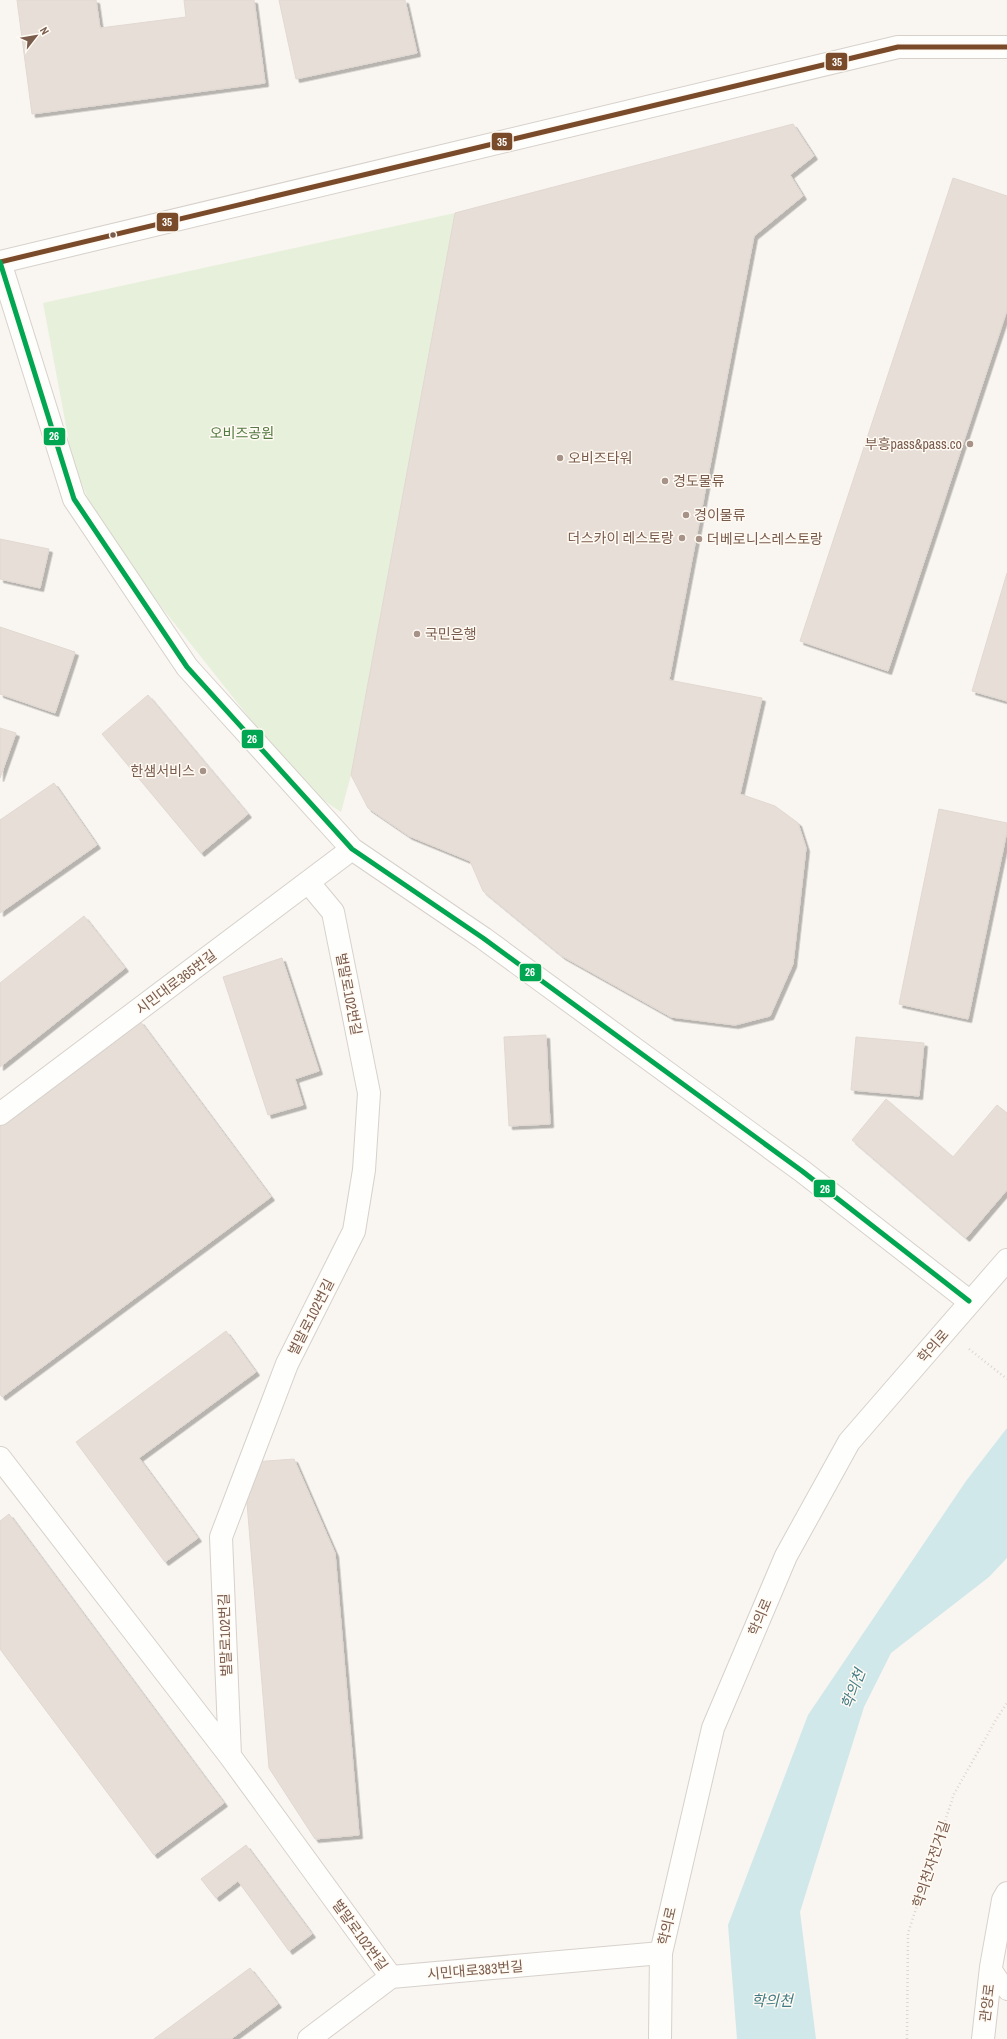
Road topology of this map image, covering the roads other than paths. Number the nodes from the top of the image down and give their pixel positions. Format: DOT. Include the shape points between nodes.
graph roads {
  1 [pos="1007,47"];
  2 [pos="0,262"];
  3 [pos="352,849"];
  4 [pos="308,882"];
  5 [pos="0,1114"];
  6 [pos="1007,1260"];
  7 [pos="970,1301"];
  8 [pos="0,1458"];
  9 [pos="230,1756"];
  10 [pos="1007,1893"];
  11 [pos="661,1953"];
  12 [pos="991,1967"];
  13 [pos="391,1978"];
  14 [pos="1007,1991"];
  15 [pos="309,2039"];
  16 [pos="660,2039"];
  17 [pos="983,2039"];
  1 -- 2 [label="street" via="898,47"];
  2 -- 3 [label="street" via="74,499 187,667"];
  3 -- 4 [label="street, 시민대로365번길"];
  3 -- 7 [label="street" via="483,938 802,1170"];
  4 -- 5 [label="street, 시민대로365번길"];
  4 -- 9 [label="street, 벌말로102번길" via="333,912 369,1093 364,1170 354,1231 287,1364 221,1537"];
  6 -- 7 [label="street, 학의로"];
  7 -- 11 [label="street, 학의로" via="849,1442 786,1556 713,1728"];
  8 -- 9 [label="street, 벌말로102번길"];
  9 -- 13 [label="street, 벌말로102번길"];
  10 -- 12 [label="street, 관양로" via="1003,1900"];
  11 -- 13 [label="street, 시민대로383번길"];
  11 -- 16 [label="street, 학의로"];
  12 -- 14 [label="lane, 관양로"];
  12 -- 17 [label="street, 관양로"];
  13 -- 15 [label="street"];
}
